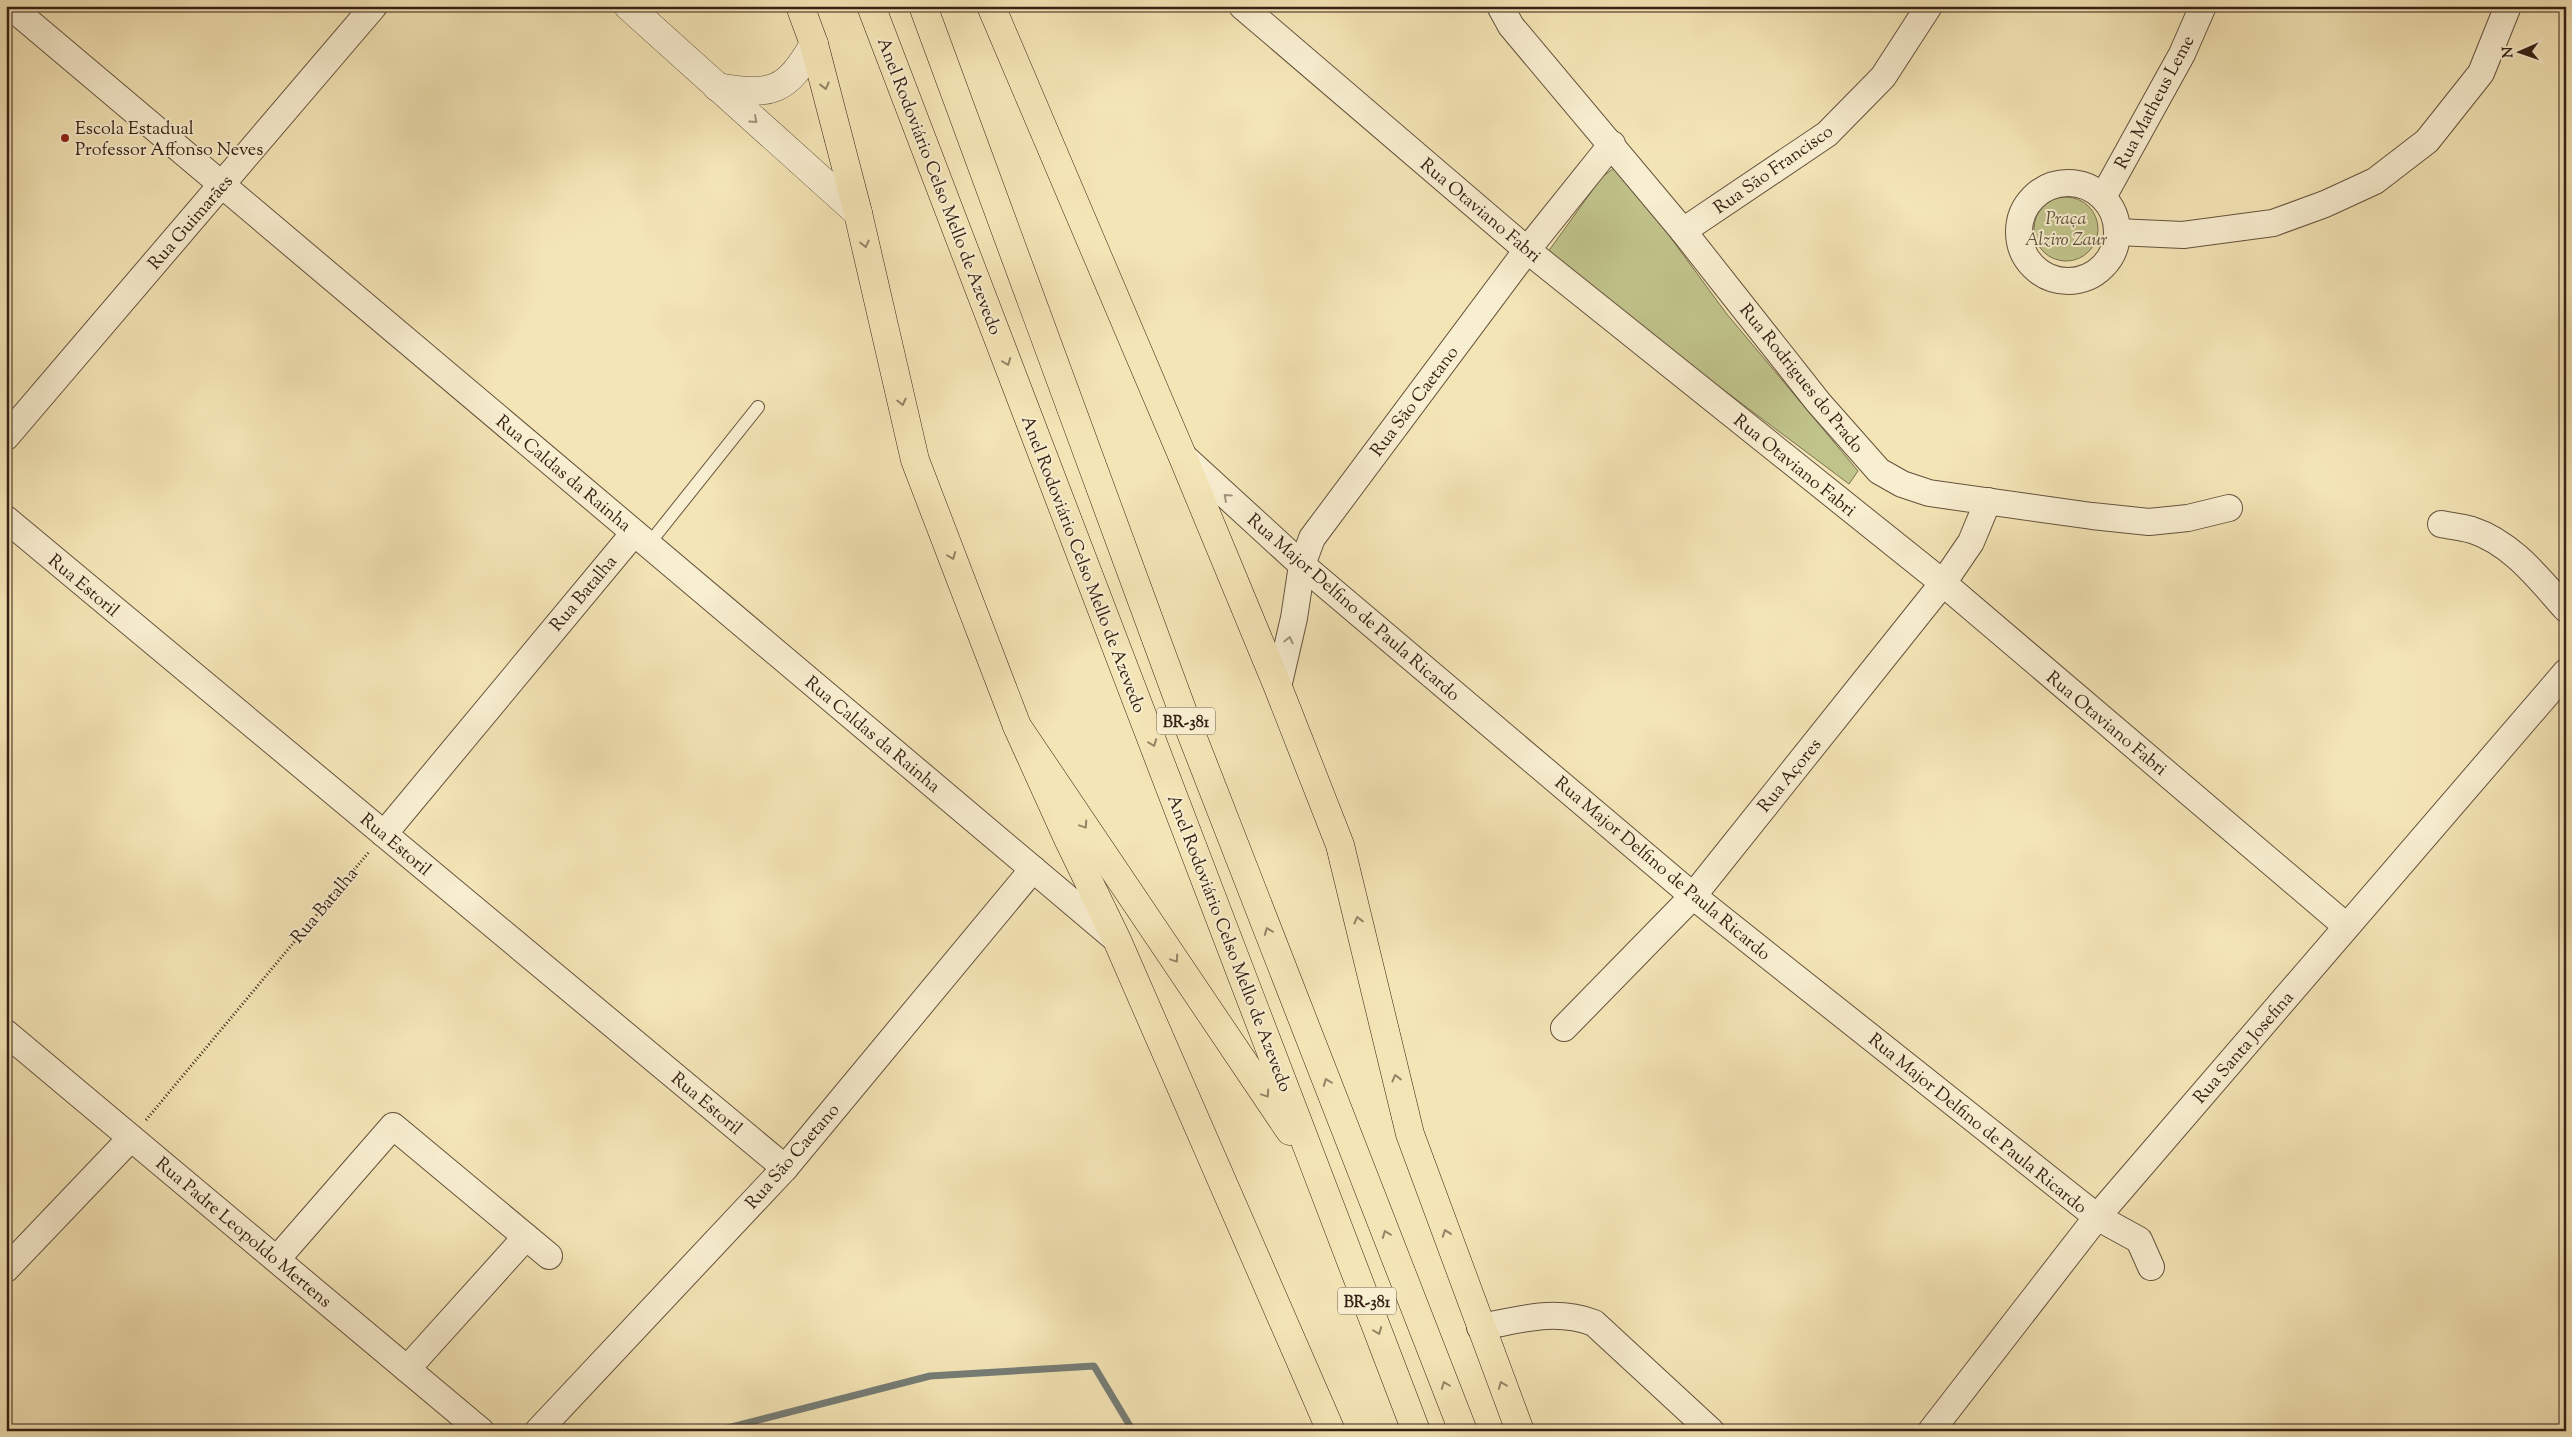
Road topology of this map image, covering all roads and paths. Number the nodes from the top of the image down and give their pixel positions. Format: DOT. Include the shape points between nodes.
graph roads {
  1 [pos="10,6"];
  2 [pos="374,6"];
  3 [pos="628,6"];
  4 [pos="800,6"];
  5 [pos="870,6"];
  6 [pos="923,6"];
  7 [pos="991,6"];
  8 [pos="1242,6"];
  9 [pos="1500,6"];
  10 [pos="1929,6"];
  11 [pos="2203,6"];
  12 [pos="2508,6"];
  13 [pos="814,44"];
  14 [pos="717,87"];
  15 [pos="1612,144"];
  16 [pos="222,185"];
  17 [pos="2103,198"];
  18 [pos="858,213"];
  19 [pos="1683,231"];
  20 [pos="2118,232"];
  21 [pos="1527,250"];
  22 [pos="758,407"];
  23 [pos="6,438"];
  24 [pos="1182,455"];
  25 [pos="1988,501"];
  26 [pos="2229,508"];
  27 [pos="6,520"];
  28 [pos="2441,524"];
  29 [pos="641,539"];
  30 [pos="1302,565"];
  31 [pos="1943,583"];
  32 [pos="2566,609"];
  33 [pos="2566,672"];
  34 [pos="1278,687"];
  35 [pos="1018,726"];
  36 [pos="384,834"];
  37 [pos="1033,869"];
  38 [pos="1693,896"];
  39 [pos="2346,926"];
  40 [pos="1118,940"];
  41 [pos="1564,1028"];
  42 [pos="6,1033"];
  43 [pos="131,1138"];
  44 [pos="785,1168"];
  45 [pos="1318,1171"];
  46 [pos="2097,1218"];
  47 [pos="526,1237"];
  48 [pos="549,1256"];
  49 [pos="277,1259"];
  50 [pos="2150,1267"];
  51 [pos="6,1269"];
  52 [pos="1480,1327"];
  53 [pos="407,1369"];
  54 [pos="481,1431"];
  55 [pos="538,1431"];
  56 [pos="1331,1431"];
  57 [pos="1416,1431"];
  58 [pos="1463,1431"];
  59 [pos="1520,1431"];
  60 [pos="1711,1431"];
  61 [pos="1931,1431"];
  1 -- 16 [label="street, Rua Caldas da Rainha"];
  2 -- 16 [label="street, Rua Guimarães"];
  3 -- 14 [label="street"];
  4 -- 13 [label="main road"];
  5 -- 45 [label="main road, Anel Rodoviário Celso Mello de Azevedo / BR-381, one-way"];
  58 -- 6 [label="main road, BR-381, one-way" via="1184,715"];
  7 -- 24 [label="main road"];
  8 -- 21 [label="street, Rua Otaviano Fabri"];
  9 -- 15 [label="street, Rua Rodrigues do Prado" via="1511,26"];
  10 -- 19 [label="street, Rua São Francisco" via="1883,77 1827,134"];
  11 -- 17 [label="street, Rua Matheus Leme" via="2182,54"];
  12 -- 20 [label="street" via="2481,73 2427,141 2375,181 2273,223 2183,236"];
  13 -- 14 [label="street" via="801,67 787,82 768,90 749,92"];
  13 -- 18 [label="main road, one-way"];
  14 -- 18 [label="street, one-way"];
  15 -- 19 [label="street, Rua Rodrigues do Prado"];
  15 -- 21 [label="street, Rua São Caetano"];
  16 -- 23 [label="street, Rua Guimarães"];
  16 -- 29 [label="street, Rua Caldas da Rainha"];
  17 -- 20 [label="street" via="2114,213"];
  17 -- 20 [label="street" via="2087,187 2068,183 2050,187 2033,197 2022,214 2019,232 2022,251 2034,268 2050,278 2068,282 2087,278 2103,267 2114,252"];
  18 -- 35 [label="main road, one-way" via="915,460"];
  19 -- 25 [label="street, Rua Rodrigues do Prado" via="1818,402 1880,471 1902,484 1929,493"];
  21 -- 30 [label="street, Rua São Caetano" via="1312,538"];
  21 -- 31 [label="street, Rua Otaviano Fabri"];
  22 -- 29 [label="lane"];
  30 -- 24 [label="street, Rua Major Delfino de Paula Ricardo, one-way"];
  24 -- 34 [label="main road"];
  25 -- 26 [label="street, Rua Rodrigues do Prado" via="2149,522 2188,518"];
  25 -- 31 [label="street, Rua Açores" via="1971,542"];
  27 -- 36 [label="street, Rua Estoril"];
  28 -- 32 [label="street" via="2471,530 2496,540 2530,568"];
  29 -- 36 [label="street, Rua Batalha"];
  29 -- 37 [label="street, Rua Caldas da Rainha"];
  34 -- 30 [label="street, Rua São Caetano, one-way"];
  30 -- 38 [label="street, Rua Major Delfino de Paula Ricardo"];
  31 -- 38 [label="street, Rua Açores"];
  31 -- 39 [label="street, Rua Otaviano Fabri"];
  33 -- 39 [label="street, Rua Santa Josefina"];
  52 -- 34 [label="main road, one-way" via="1410,1134 1340,845"];
  35 -- 40 [label="main road" via="1068,841"];
  35 -- 45 [label="main road, one-way"];
  36 -- 43 [label="path, Rua Batalha"];
  36 -- 44 [label="street, Rua Estoril"];
  37 -- 40 [label="street, Rua Caldas da Rainha"];
  37 -- 44 [label="street, Rua São Caetano"];
  38 -- 41 [label="street, Rua Açores"];
  38 -- 46 [label="street, Rua Major Delfino de Paula Ricardo"];
  39 -- 46 [label="street, Rua Santa Josefina"];
  40 -- 56 [label="main road"];
  42 -- 43 [label="street, Rua Padre Leopoldo Mertens"];
  43 -- 49 [label="street, Rua Padre Leopoldo Mertens"];
  43 -- 51 [label="street"];
  44 -- 55 [label="street, Rua São Caetano"];
  45 -- 57 [label="main road, Anel Rodoviário Celso Mello de Azevedo / BR-381, one-way"];
  46 -- 50 [label="street, Rua Major Delfino de Paula Ricardo" via="2139,1240"];
  46 -- 61 [label="street, Rua Santa Josefina"];
  47 -- 48 [label="street"];
  47 -- 49 [label="street" via="393,1126"];
  47 -- 53 [label="street"];
  49 -- 53 [label="street, Rua Padre Leopoldo Mertens"];
  59 -- 52 [label="main road, one-way"];
  52 -- 60 [label="street" via="1551,1314 1575,1316 1594,1323"];
  53 -- 54 [label="street, Rua Padre Leopoldo Mertens"];
}
